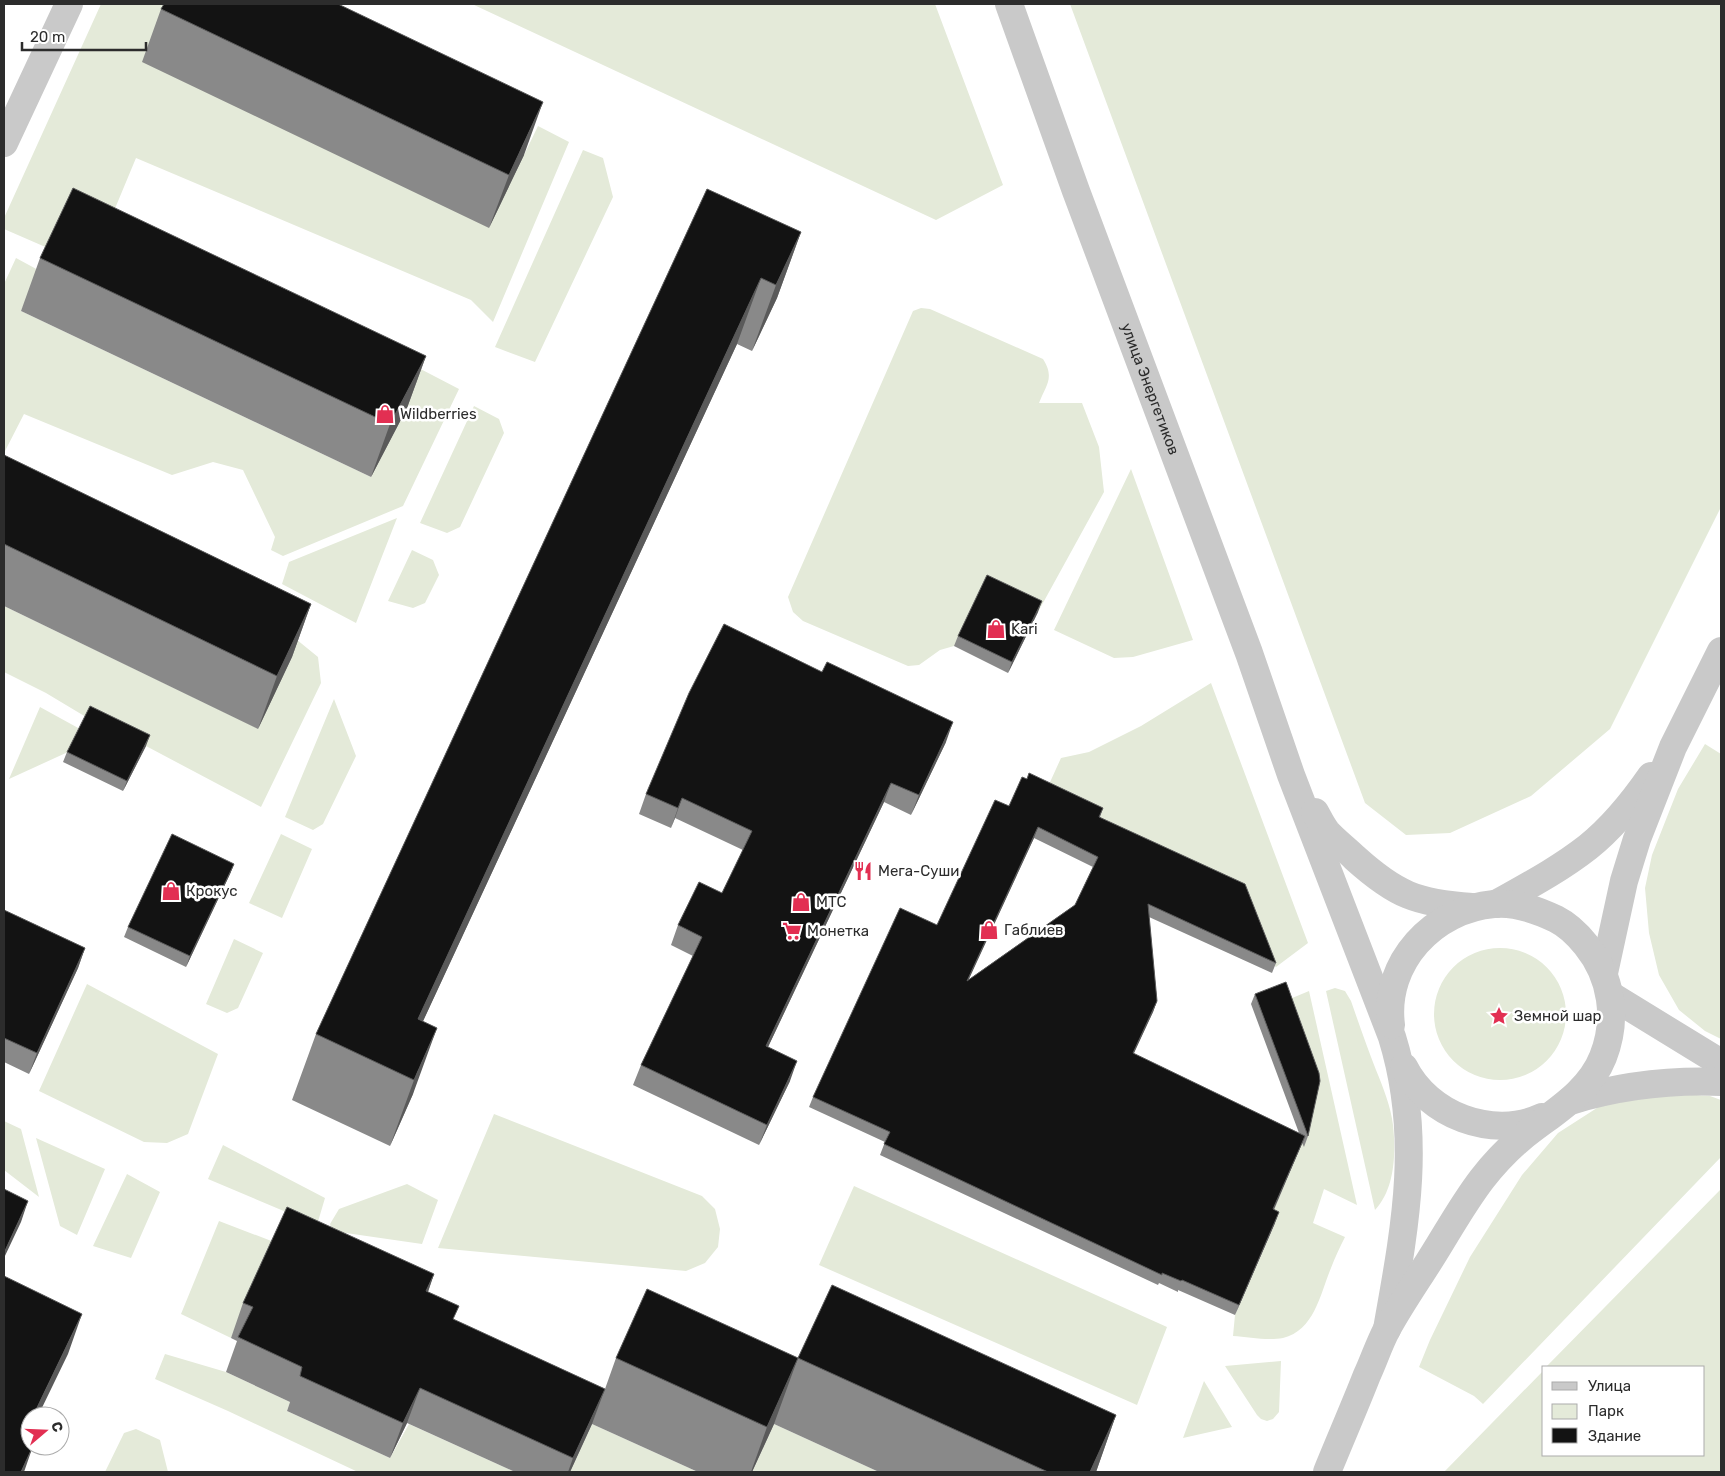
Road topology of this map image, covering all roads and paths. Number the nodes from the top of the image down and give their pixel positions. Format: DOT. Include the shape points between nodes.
graph roads {
  1 [pos="69,4"];
  2 [pos="1009,4"];
  3 [pos="4,143"];
  4 [pos="1721,651"];
  5 [pos="1673,746"];
  6 [pos="1291,775"];
  7 [pos="1485,905"];
  8 [pos="1607,984"];
  9 [pos="1396,1047"];
  10 [pos="1721,1063"];
  11 [pos="1721,1082"];
  12 [pos="1563,1106"];
  13 [pos="1387,1329"];
  14 [pos="1327,1472"];
  1 -- 3 [label="street"];
  2 -- 6 [label="street, улица Энергетиков"];
  4 -- 5 [label="street"];
  5 -- 7 [label="street" via="1631,804 1588,847 1538,881"];
  5 -- 8 [label="street" via="1624,881"];
  6 -- 7 [label="street" via="1327,832 1374,875 1396,890 1420,900 1446,905"];
  6 -- 9 [label="street"];
  7 -- 8 [label="street" via="1518,905 1560,921 1578,935 1592,953"];
  7 -- 9 [label="street" via="1453,914 1434,926 1405,959 1391,997 1390,1017"];
  8 -- 10 [label="street"];
  8 -- 12 [label="street" via="1611,1019 1602,1058 1584,1089"];
  9 -- 12 [label="street" via="1408,1074 1420,1090 1434,1104 1469,1121 1513,1125 1539,1119"];
  9 -- 13 [label="street" via="1408,1104 1410,1134 1408,1196"];
  11 -- 12 [label="street" via="1686,1081 1610,1091"];
  12 -- 13 [label="street" via="1518,1141 1482,1180"];
  13 -- 14 [label="street"];
}
